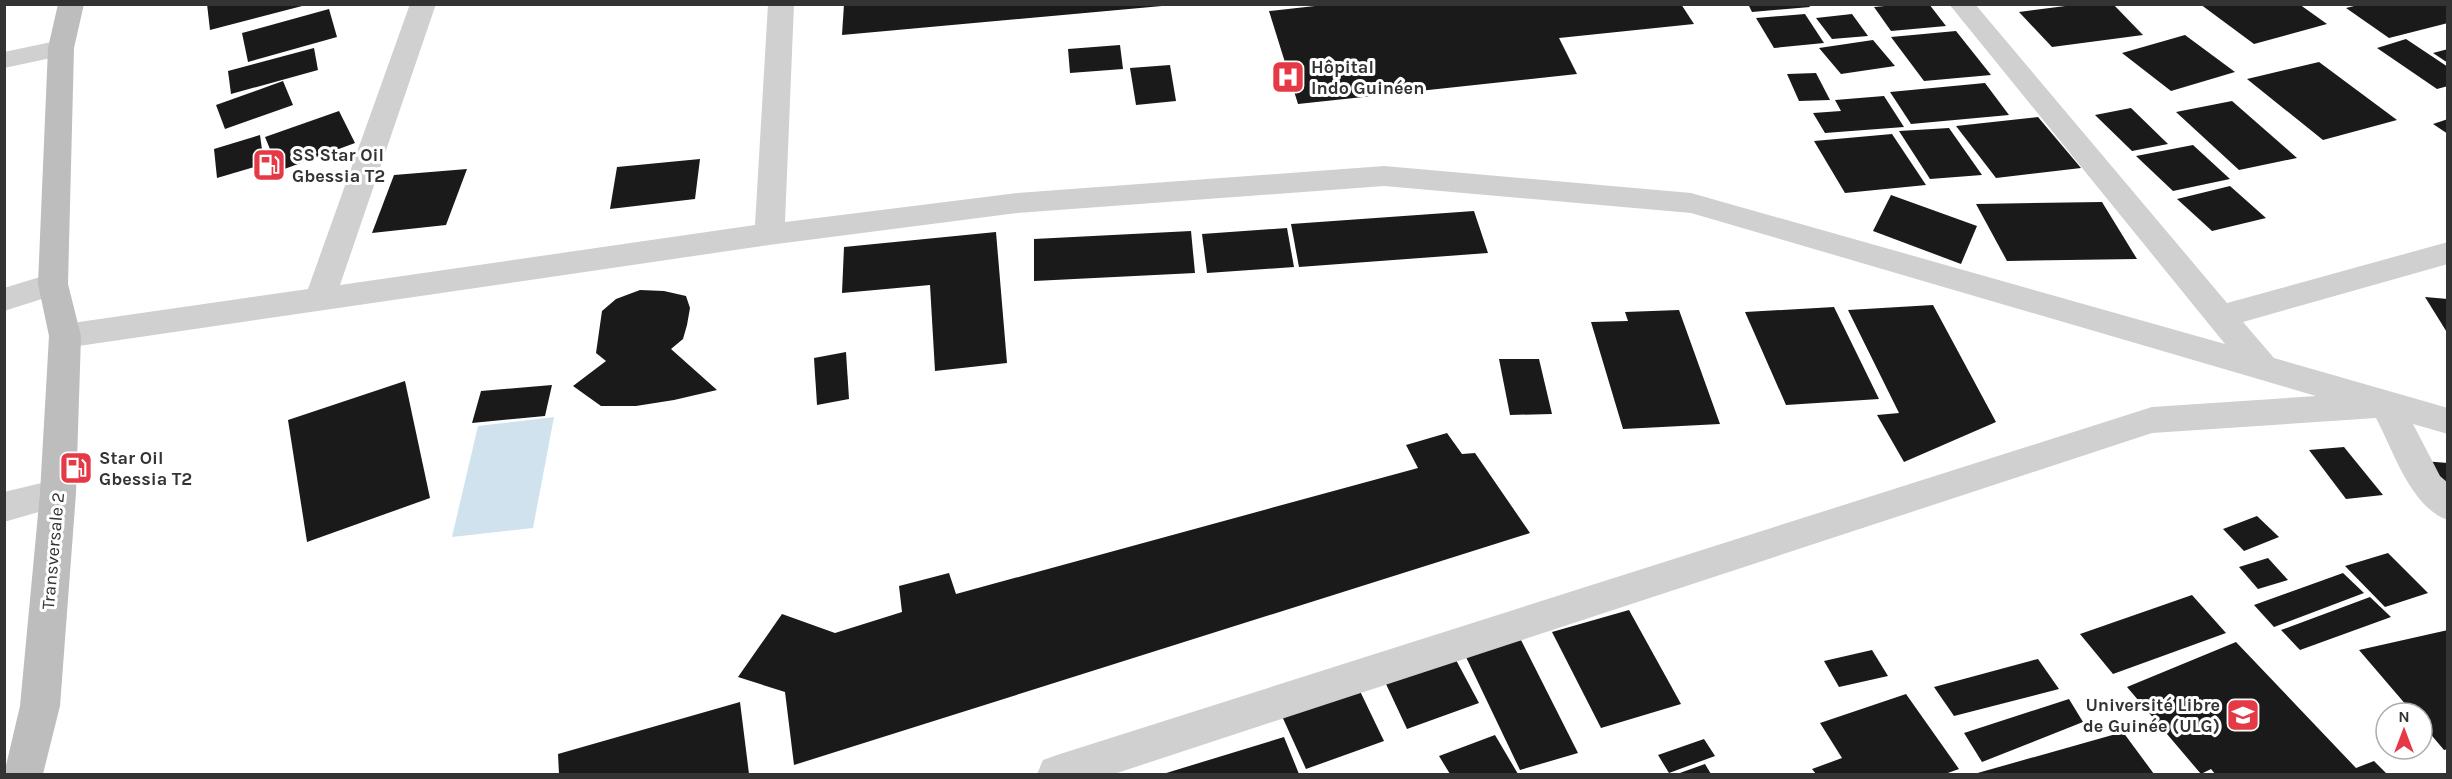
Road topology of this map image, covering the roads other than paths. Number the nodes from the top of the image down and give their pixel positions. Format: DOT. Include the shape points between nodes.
graph roads {
  1 [pos="71,4"];
  2 [pos="423,4"];
  3 [pos="781,4"];
  4 [pos="1961,4"];
  5 [pos="61,48"];
  6 [pos="4,60"];
  7 [pos="769,234"];
  8 [pos="2448,253"];
  9 [pos="53,284"];
  10 [pos="320,299"];
  11 [pos="4,300"];
  12 [pos="2220,316"];
  13 [pos="64,336"];
  14 [pos="2264,369"];
  15 [pos="2386,404"];
  16 [pos="2448,421"];
  17 [pos="58,493"];
  18 [pos="2448,506"];
  19 [pos="4,507"];
  20 [pos="23,774"];
  21 [pos="1057,774"];
  1 -- 5 [label="main road, Transversale 2"];
  2 -- 10 [label="street"];
  3 -- 7 [label="street"];
  4 -- 12 [label="street"];
  5 -- 6 [label="street"];
  5 -- 9 [label="main road, Transversale 2"];
  7 -- 10 [label="street"];
  7 -- 14 [label="street" via="1017,203 1384,176 1691,203"];
  8 -- 12 [label="street"];
  9 -- 11 [label="street"];
  9 -- 13 [label="main road, Transversale 2"];
  10 -- 13 [label="street"];
  12 -- 14 [label="street"];
  13 -- 17 [label="main road, Transversale 2"];
  14 -- 15 [label="street"];
  15 -- 16 [label="street"];
  15 -- 18 [label="street" via="2428,486"];
  15 -- 21 [label="street" via="2152,420"];
  17 -- 19 [label="street"];
  17 -- 20 [label="main road, Transversale 2" via="40,706"];
}
